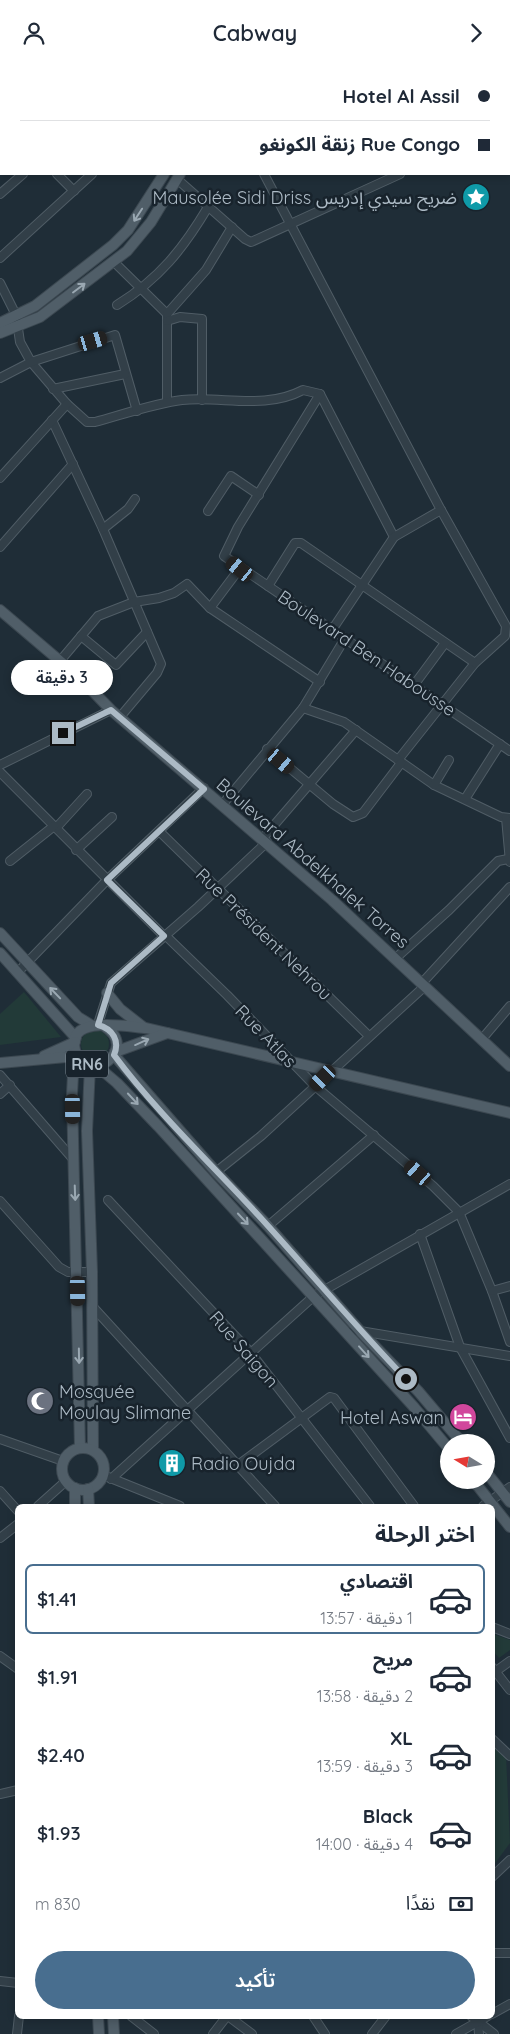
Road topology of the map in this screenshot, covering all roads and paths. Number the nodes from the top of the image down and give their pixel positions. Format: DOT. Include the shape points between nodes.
graph roads {
  1 [pos="22,175"];
  2 [pos="59,175"];
  3 [pos="91,175"];
  4 [pos="163,175"];
  5 [pos="265,175"];
  6 [pos="398,175"];
  7 [pos="178,176"];
  8 [pos="74,191"];
  9 [pos="0,194"];
  10 [pos="208,207"];
  11 [pos="290,223"];
  12 [pos="232,227"];
  13 [pos="0,258"];
  14 [pos="114,262"];
  15 [pos="0,283"];
  16 [pos="142,290"];
  17 [pos="117,305"];
  18 [pos="16,315"];
  19 [pos="167,318"];
  20 [pos="0,323"];
  21 [pos="17,327"];
  22 [pos="0,333"];
  23 [pos="31,362"];
  24 [pos="125,374"];
  25 [pos="0,378"];
  26 [pos="53,389"];
  27 [pos="320,394"];
  28 [pos="202,400"];
  29 [pos="167,402"];
  30 [pos="67,404"];
  31 [pos="137,411"];
  32 [pos="52,420"];
  33 [pos="72,465"];
  34 [pos="0,479"];
  35 [pos="258,495"];
  36 [pos="134,499"];
  37 [pos="442,510"];
  38 [pos="208,511"];
  39 [pos="103,529"];
  40 [pos="394,537"];
  41 [pos="0,547"];
  42 [pos="240,569"];
  43 [pos="362,585"];
  44 [pos="268,586"];
  45 [pos="134,602"];
  46 [pos="210,608"];
  47 [pos="0,610"];
  48 [pos="332,631"];
  49 [pos="147,632"];
  50 [pos="81,636"];
  51 [pos="344,640"];
  52 [pos="445,643"];
  53 [pos="60,661"];
  54 [pos="476,663"];
  55 [pos="320,682"];
  56 [pos="414,685"];
  57 [pos="442,704"];
  58 [pos="303,708"];
  59 [pos="111,710"];
  60 [pos="120,717"];
  61 [pos="356,730"];
  62 [pos="500,744"];
  63 [pos="267,749"];
  64 [pos="510,751"];
  65 [pos="449,760"];
  66 [pos="400,762"];
  67 [pos="0,765"];
  68 [pos="0,772"];
  69 [pos="308,784"];
  70 [pos="434,785"];
  71 [pos="204,789"];
  72 [pos="87,795"];
  73 [pos="465,799"];
  74 [pos="222,805"];
  75 [pos="112,817"];
  76 [pos="508,818"];
  77 [pos="55,827"];
  78 [pos="159,831"];
  79 [pos="265,840"];
  80 [pos="76,850"];
  81 [pos="509,857"];
  82 [pos="10,861"];
  83 [pos="107,880"];
  84 [pos="510,887"];
  85 [pos="218,889"];
  86 [pos="0,933"];
  87 [pos="165,936"];
  88 [pos="0,953"];
  89 [pos="397,957"];
  90 [pos="27,963"];
  91 [pos="17,973"];
  92 [pos="424,985"];
  93 [pos="106,993"];
  94 [pos="510,1006"];
  95 [pos="98,1025"];
  96 [pos="146,1028"];
  97 [pos="168,1033"];
  98 [pos="369,1036"];
  99 [pos="482,1039"];
  100 [pos="76,1040"];
  101 [pos="115,1054"];
  102 [pos="78,1057"];
  103 [pos="40,1058"];
  104 [pos="289,1062"];
  105 [pos="0,1063"];
  106 [pos="94,1066"];
  107 [pos="510,1066"];
  108 [pos="331,1070"];
  109 [pos="0,1075"];
  110 [pos="10,1085"];
  111 [pos="315,1086"];
  112 [pos="0,1094"];
  113 [pos="510,1113"];
  114 [pos="374,1135"];
  115 [pos="73,1159"];
  116 [pos="216,1173"];
  117 [pos="510,1184"];
  118 [pos="108,1200"];
  119 [pos="0,1201"];
  120 [pos="459,1212"];
  121 [pos="268,1226"];
  122 [pos="420,1234"];
  123 [pos="92,1272"];
  124 [pos="78,1273"];
  125 [pos="510,1286"];
  126 [pos="324,1289"];
  127 [pos="492,1291"];
  128 [pos="314,1297"];
  129 [pos="92,1306"];
  130 [pos="360,1331"];
  131 [pos="345,1332"];
  132 [pos="510,1342"];
  133 [pos="460,1347"];
  134 [pos="251,1353"];
  135 [pos="510,1356"];
  136 [pos="188,1410"];
  137 [pos="300,1418"];
  138 [pos="454,1434"];
  139 [pos="510,1438"];
  140 [pos="0,1439"];
  141 [pos="440,1439"];
  142 [pos="80,1448"];
  143 [pos="93,1451"];
  144 [pos="64,1461"];
  145 [pos="238,1465"];
  146 [pos="107,1477"];
  147 [pos="495,1480"];
  148 [pos="66,1481"];
  149 [pos="75,1488"];
  150 [pos="88,1489"];
  151 [pos="478,1489"];
  152 [pos="506,1490"];
  153 [pos="0,1491"];
  154 [pos="510,1502"];
  155 [pos="40,1504"];
  156 [pos="75,1504"];
  157 [pos="88,1504"];
  158 [pos="175,1504"];
  159 [pos="274,1504"];
  160 [pos="368,1504"];
  161 [pos="413,1504"];
  162 [pos="486,1504"];
  163 [pos="15,1508"];
  164 [pos="495,1513"];
  165 [pos="15,1526"];
  166 [pos="510,1527"];
  167 [pos="0,1538"];
  168 [pos="495,1628"];
  169 [pos="510,1633"];
  170 [pos="0,1656"];
  171 [pos="510,1661"];
  172 [pos="15,1667"];
  173 [pos="495,1669"];
  174 [pos="495,1671"];
  175 [pos="510,1690"];
  176 [pos="495,1742"];
  177 [pos="510,1756"];
  178 [pos="15,1791"];
  179 [pos="0,1794"];
  180 [pos="510,1860"];
  181 [pos="495,1874"];
  182 [pos="495,1953"];
  183 [pos="510,1953"];
  184 [pos="0,1981"];
  185 [pos="15,1983"];
  186 [pos="510,2004"];
  187 [pos="495,2012"];
  188 [pos="19,2019"];
  189 [pos="98,2019"];
  190 [pos="113,2019"];
  191 [pos="135,2019"];
  192 [pos="226,2019"];
  193 [pos="232,2019"];
  194 [pos="314,2019"];
  195 [pos="384,2019"];
  196 [pos="474,2019"];
  197 [pos="483,2019"];
  198 [pos="478,2022"];
  199 [pos="17,2034"];
  200 [pos="99,2034"];
  201 [pos="114,2034"];
  202 [pos="154,2034"];
  203 [pos="213,2034"];
  204 [pos="252,2034"];
  205 [pos="326,2034"];
  206 [pos="372,2034"];
  207 [pos="456,2034"];
  208 [pos="479,2034"];
  209 [pos="494,2034"];
  1 -- 9 [label="street"];
  2 -- 8 [label="street"];
  3 -- 8 [label="street"];
  4 -- 18 [label="main road, one-way" via="128,231 35,305"];
  5 -- 11 [label="street"];
  6 -- 11 [label="street"];
  7 -- 10 [label="street"];
  7 -- 14 [label="main road" via="151,222"];
  8 -- 13 [label="street"];
  10 -- 12 [label="street"];
  10 -- 16 [label="street" via="179,251"];
  11 -- 12 [label="street" via="251,242"];
  11 -- 37 [label="street"];
  12 -- 19 [label="street" via="206,270"];
  14 -- 16 [label="street"];
  21 -- 14 [label="main road, one-way" via="40,317"];
  15 -- 18 [label="street"];
  16 -- 17 [label="street"];
  16 -- 19 [label="street"];
  18 -- 20 [label="main road"];
  18 -- 21 [label="street"];
  19 -- 28 [label="street" via="202,319"];
  19 -- 29 [label="street"];
  21 -- 22 [label="main road"];
  21 -- 23 [label="street" via="20,342"];
  23 -- 24 [label="street" via="115,335"];
  23 -- 25 [label="street"];
  23 -- 26 [label="street"];
  24 -- 26 [label="street"];
  24 -- 31 [label="street"];
  26 -- 30 [label="street"];
  27 -- 28 [label="street" via="303,390 292,396 261,402"];
  27 -- 35 [label="street"];
  27 -- 40 [label="street"];
  28 -- 29 [label="street"];
  29 -- 31 [label="street"];
  30 -- 31 [label="street" via="83,420 91,422"];
  30 -- 32 [label="street"];
  32 -- 33 [label="street"];
  32 -- 34 [label="street"];
  33 -- 39 [label="street"];
  33 -- 41 [label="street"];
  35 -- 38 [label="street" via="231,476"];
  35 -- 42 [label="street, Boulevard Ben Habousse" via="224,556"];
  36 -- 39 [label="street" via="128,509"];
  37 -- 40 [label="street"];
  37 -- 54 [label="street" via="506,626 505,636"];
  39 -- 45 [label="street"];
  40 -- 43 [label="street"];
  42 -- 44 [label="street, Boulevard Ben Habousse"];
  42 -- 46 [label="street"];
  43 -- 44 [label="street" via="295,543"];
  43 -- 48 [label="street"];
  43 -- 52 [label="street"];
  44 -- 48 [label="street, Boulevard Ben Habousse"];
  45 -- 46 [label="street" via="174,593 187,584"];
  45 -- 49 [label="street"];
  45 -- 50 [label="street" via="98,616"];
  46 -- 55 [label="street"];
  47 -- 53 [label="main road, Boulevard Abdelkhalek Torres"];
  48 -- 51 [label="street, Boulevard Ben Habousse"];
  49 -- 50 [label="street" via="116,665"];
  49 -- 60 [label="street" via="160,668"];
  50 -- 53 [label="street"];
  51 -- 55 [label="street"];
  51 -- 56 [label="street, Boulevard Ben Habousse"];
  52 -- 54 [label="street"];
  52 -- 56 [label="street"];
  53 -- 59 [label="main road, Boulevard Abdelkhalek Torres"];
  54 -- 57 [label="street"];
  55 -- 58 [label="street"];
  56 -- 57 [label="street, Boulevard Ben Habousse"];
  57 -- 62 [label="street, Boulevard Ben Habousse"];
  57 -- 66 [label="street"];
  58 -- 61 [label="street" via="338,719"];
  58 -- 63 [label="street"];
  59 -- 60 [label="main road, Boulevard Abdelkhalek Torres"];
  59 -- 67 [label="street"];
  60 -- 71 [label="main road, Boulevard Abdelkhalek Torres"];
  61 -- 66 [label="street"];
  61 -- 69 [label="street"];
  62 -- 64 [label="street, Boulevard Ben Habousse"];
  62 -- 73 [label="street"];
  63 -- 69 [label="street"];
  63 -- 74 [label="street"];
  65 -- 70 [label="street"];
  66 -- 69 [label="street" via="363,813 356,817 346,815"];
  66 -- 70 [label="street"];
  68 -- 77 [label="street, Rue Atlas"];
  69 -- 79 [label="street"];
  70 -- 73 [label="street"];
  71 -- 74 [label="main road, Boulevard Abdelkhalek Torres"];
  71 -- 78 [label="street"];
  72 -- 77 [label="street"];
  73 -- 76 [label="street"];
  74 -- 79 [label="main road, Boulevard Abdelkhalek Torres"];
  75 -- 80 [label="street"];
  76 -- 81 [label="street"];
  77 -- 80 [label="street, Rue Atlas"];
  77 -- 82 [label="street"];
  78 -- 83 [label="street"];
  78 -- 85 [label="street, Rue Président Nehrou"];
  79 -- 85 [label="street"];
  79 -- 89 [label="main road, Boulevard Abdelkhalek Torres"];
  80 -- 83 [label="street, Rue Atlas"];
  81 -- 89 [label="street" via="498,861"];
  83 -- 87 [label="street, Rue Atlas"];
  83 -- 90 [label="street"];
  84 -- 92 [label="street"];
  85 -- 87 [label="street"];
  85 -- 98 [label="street, Rue Président Nehrou"];
  86 -- 90 [label="main road, RN6"];
  87 -- 93 [label="street" via="111,983"];
  87 -- 104 [label="street, Rue Atlas" via="227,995"];
  88 -- 91 [label="main road, RN6"];
  89 -- 92 [label="main road, Boulevard Abdelkhalek Torres"];
  90 -- 91 [label="street"];
  95 -- 90 [label="main road, RN6, one-way" via="78,1017"];
  91 -- 100 [label="main road, RN6"];
  92 -- 98 [label="street"];
  92 -- 99 [label="main road, Boulevard Abdelkhalek Torres"];
  93 -- 95 [label="street"];
  93 -- 96 [label="main road" via="120,1009"];
  94 -- 99 [label="street"];
  95 -- 96 [label="main road"];
  95 -- 100 [label="main road, RN6" via="82,1029"];
  95 -- 101 [label="main road, RN6" via="113,1034"];
  96 -- 97 [label="main road"];
  101 -- 97 [label="main road, one-way"];
  97 -- 104 [label="main road"];
  98 -- 108 [label="street"];
  99 -- 107 [label="main road, Boulevard Abdelkhalek Torres"];
  100 -- 102 [label="main road, RN6"];
  100 -- 103 [label="main road"];
  101 -- 106 [label="main road, RN6" via="110,1061"];
  101 -- 116 [label="main road, RN6"];
  102 -- 103 [label="main road"];
  102 -- 106 [label="main road, RN6"];
  102 -- 115 [label="main road" via="73,1081"];
  103 -- 105 [label="main road"];
  104 -- 108 [label="main road"];
  104 -- 111 [label="street, Rue Atlas"];
  106 -- 123 [label="main road" via="87,1131"];
  106 -- 128 [label="main road, RN6, one-way" via="117,1083"];
  108 -- 111 [label="street"];
  108 -- 113 [label="main road"];
  109 -- 110 [label="street"];
  110 -- 112 [label="street"];
  110 -- 115 [label="street"];
  111 -- 114 [label="street, Rue Atlas"];
  111 -- 116 [label="street"];
  114 -- 120 [label="street, Rue Atlas"];
  114 -- 121 [label="street"];
  115 -- 124 [label="main road, one-way"];
  116 -- 121 [label="main road, RN6"];
  117 -- 120 [label="street"];
  118 -- 134 [label="street, Rue Saigon"];
  119 -- 124 [label="street" via="59,1267"];
  120 -- 122 [label="street"];
  120 -- 127 [label="street"];
  121 -- 126 [label="main road, RN6"];
  122 -- 126 [label="street"];
  122 -- 133 [label="street"];
  123 -- 124 [label="street"];
  123 -- 129 [label="main road"];
  124 -- 142 [label="main road, one-way"];
  125 -- 127 [label="street"];
  126 -- 128 [label="street"];
  126 -- 130 [label="main road, RN6"];
  127 -- 132 [label="street"];
  128 -- 131 [label="main road, RN6"];
  128 -- 134 [label="street"];
  129 -- 136 [label="street"];
  129 -- 143 [label="main road"];
  130 -- 131 [label="street"];
  130 -- 133 [label="street"];
  130 -- 138 [label="main road, RN6"];
  131 -- 141 [label="main road, RN6, one-way"];
  133 -- 135 [label="street"];
  133 -- 139 [label="street"];
  134 -- 136 [label="street"];
  134 -- 137 [label="street, Rue Saigon"];
  136 -- 145 [label="street"];
  136 -- 146 [label="street"];
  137 -- 145 [label="street"];
  137 -- 160 [label="street, Rue Saigon"];
  137 -- 161 [label="street" via="326,1398 334,1398"];
  140 -- 144 [label="street"];
  142 -- 143 [label="main road"];
  142 -- 144 [label="main road" via="73,1450"];
  143 -- 146 [label="main road" via="102,1461"];
  144 -- 148 [label="main road" via="62,1471"];
  145 -- 159 [label="street"];
  146 -- 150 [label="main road"];
  146 -- 158 [label="street"];
  147 -- 152 [label="main road"];
  148 -- 149 [label="main road"];
  148 -- 155 [label="street"];
  149 -- 150 [label="main road"];
  149 -- 156 [label="main road"];
  150 -- 157 [label="main road"];
  151 -- 162 [label="main road"];
  152 -- 154 [label="main road"];
  152 -- 162 [label="street"];
  153 -- 163 [label="street"];
  164 -- 166 [label="main road"];
  165 -- 167 [label="street"];
  168 -- 169 [label="street"];
  170 -- 172 [label="street"];
  171 -- 173 [label="street"];
  174 -- 175 [label="street"];
  176 -- 177 [label="street"];
  178 -- 179 [label="street"];
  180 -- 181 [label="street"];
  182 -- 183 [label="street"];
  184 -- 185 [label="street"];
  186 -- 187 [label="street"];
  188 -- 199 [label="street"];
  189 -- 200 [label="main road"];
  190 -- 201 [label="main road"];
  191 -- 202 [label="street"];
  192 -- 203 [label="street"];
  193 -- 204 [label="street"];
  194 -- 205 [label="street"];
  195 -- 206 [label="street"];
  196 -- 198 [label="street"];
  197 -- 198 [label="street"];
  198 -- 207 [label="street"];
  198 -- 208 [label="street"];
  198 -- 209 [label="street"];
}
